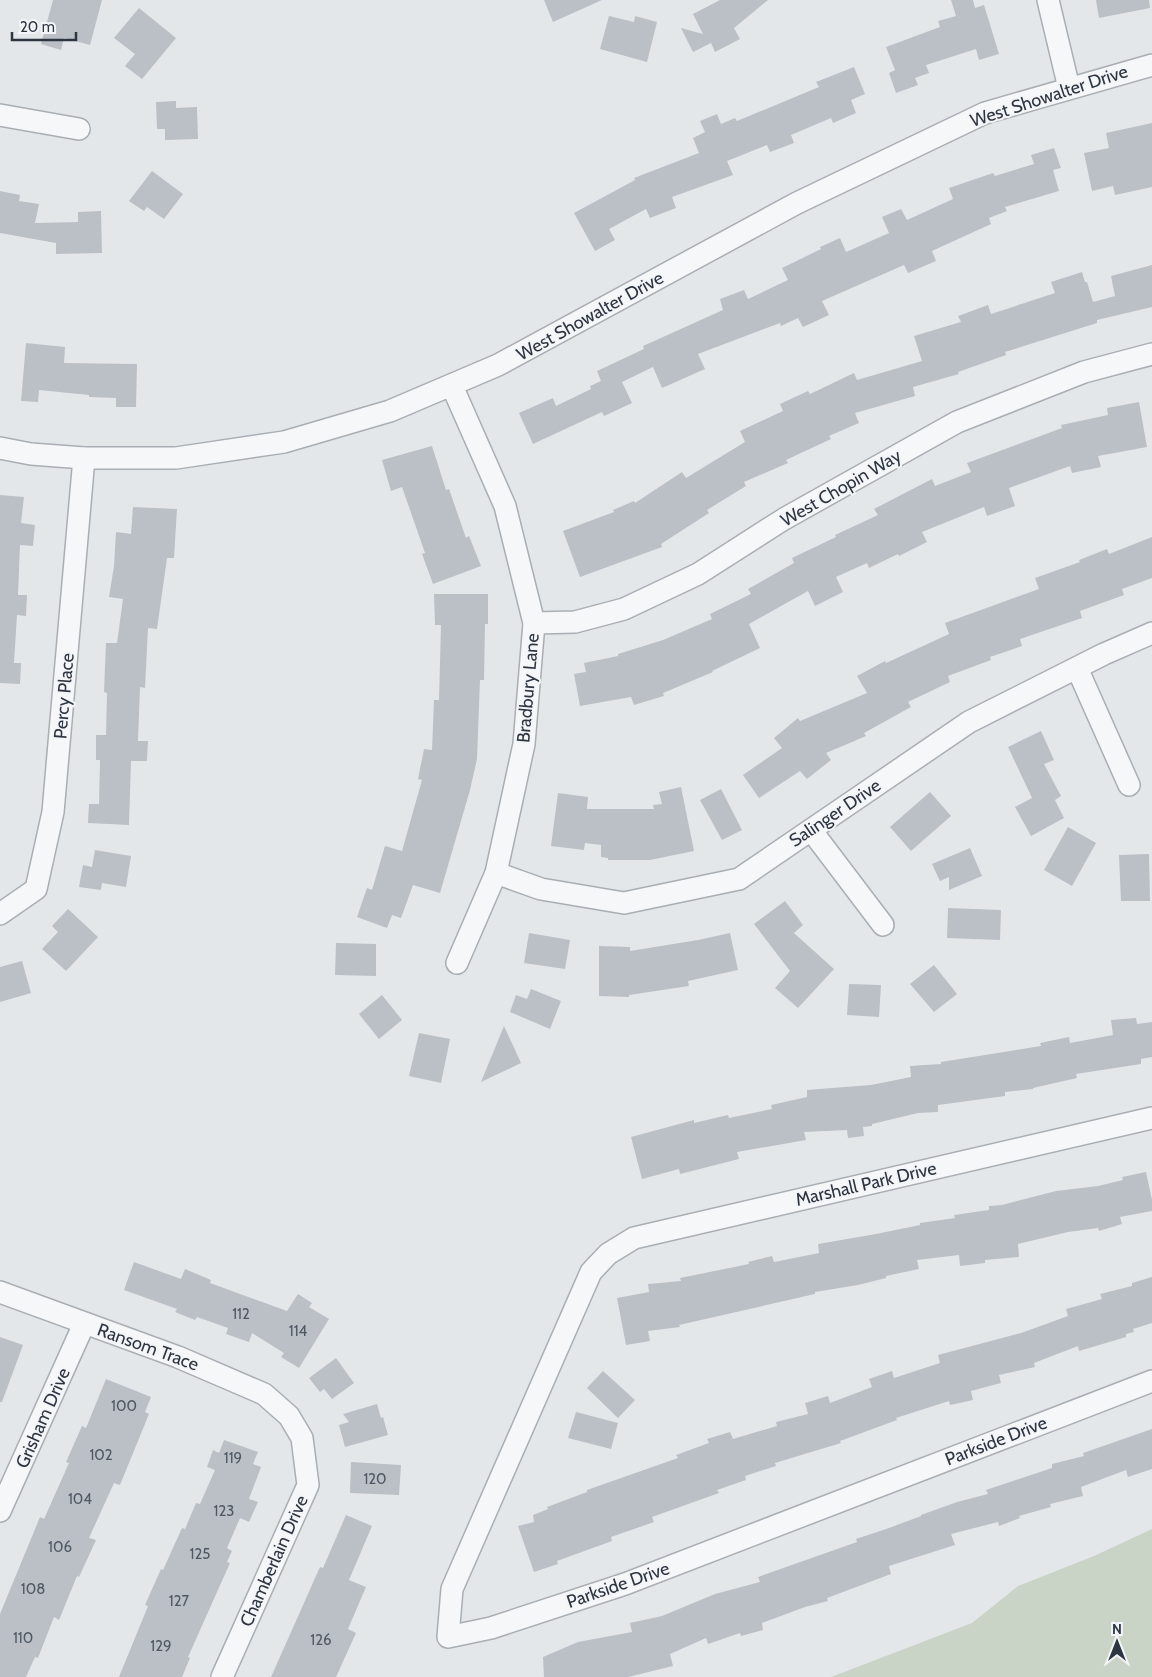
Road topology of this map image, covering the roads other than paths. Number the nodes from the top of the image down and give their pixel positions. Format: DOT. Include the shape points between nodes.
graph roads {
  1 [pos="1048,0"];
  2 [pos="1152,65"];
  3 [pos="1069,88"];
  4 [pos="0,115"];
  5 [pos="79,129"];
  6 [pos="1152,354"];
  7 [pos="452,386"];
  8 [pos="0,448"];
  9 [pos="84,458"];
  10 [pos="534,623"];
  11 [pos="1152,633"];
  12 [pos="1077,668"];
  13 [pos="1129,785"];
  14 [pos="811,830"];
  15 [pos="496,874"];
  16 [pos="0,914"];
  17 [pos="883,925"];
  18 [pos="457,963"];
  19 [pos="1152,1118"];
  20 [pos="591,1272"];
  21 [pos="0,1292"];
  22 [pos="84,1324"];
  23 [pos="1152,1381"];
  24 [pos="289,1416"];
  25 [pos="0,1511"];
  26 [pos="222,1677"];
  1 -- 3 [label="street"];
  2 -- 3 [label="street, West Showalter Drive"];
  3 -- 7 [label="street, West Showalter Drive" via="985,113 805,199 498,366"];
  4 -- 5 [label="street"];
  6 -- 10 [label="street, West Chopin Way" via="1084,372 957,422 784,519 698,574 624,610 575,622"];
  7 -- 9 [label="street, West Showalter Drive" via="390,411 284,442 176,458"];
  7 -- 10 [label="street, Bradbury Lane" via="505,506"];
  8 -- 9 [label="street, West Showalter Drive"];
  9 -- 16 [label="street, Percy Place" via="53,812 36,889"];
  10 -- 15 [label="street, Bradbury Lane" via="524,744"];
  11 -- 12 [label="street, Salinger Drive"];
  12 -- 13 [label="street"];
  12 -- 14 [label="street, Salinger Drive" via="969,722"];
  14 -- 15 [label="street, Salinger Drive" via="739,879 624,903 541,889"];
  14 -- 17 [label="street"];
  15 -- 18 [label="street, Bradbury Lane"];
  19 -- 20 [label="street, Marshall Park Drive" via="634,1238 608,1254"];
  20 -- 23 [label="street, Parkside Drive" via="452,1589 448,1637 491,1628 625,1584"];
  21 -- 22 [label="street, Ransom Trace"];
  22 -- 24 [label="street, Ransom Trace" via="178,1356 264,1394"];
  22 -- 25 [label="street, Grisham Drive"];
  24 -- 26 [label="street, Chamberlain Drive" via="302,1438 308,1484"];
}
